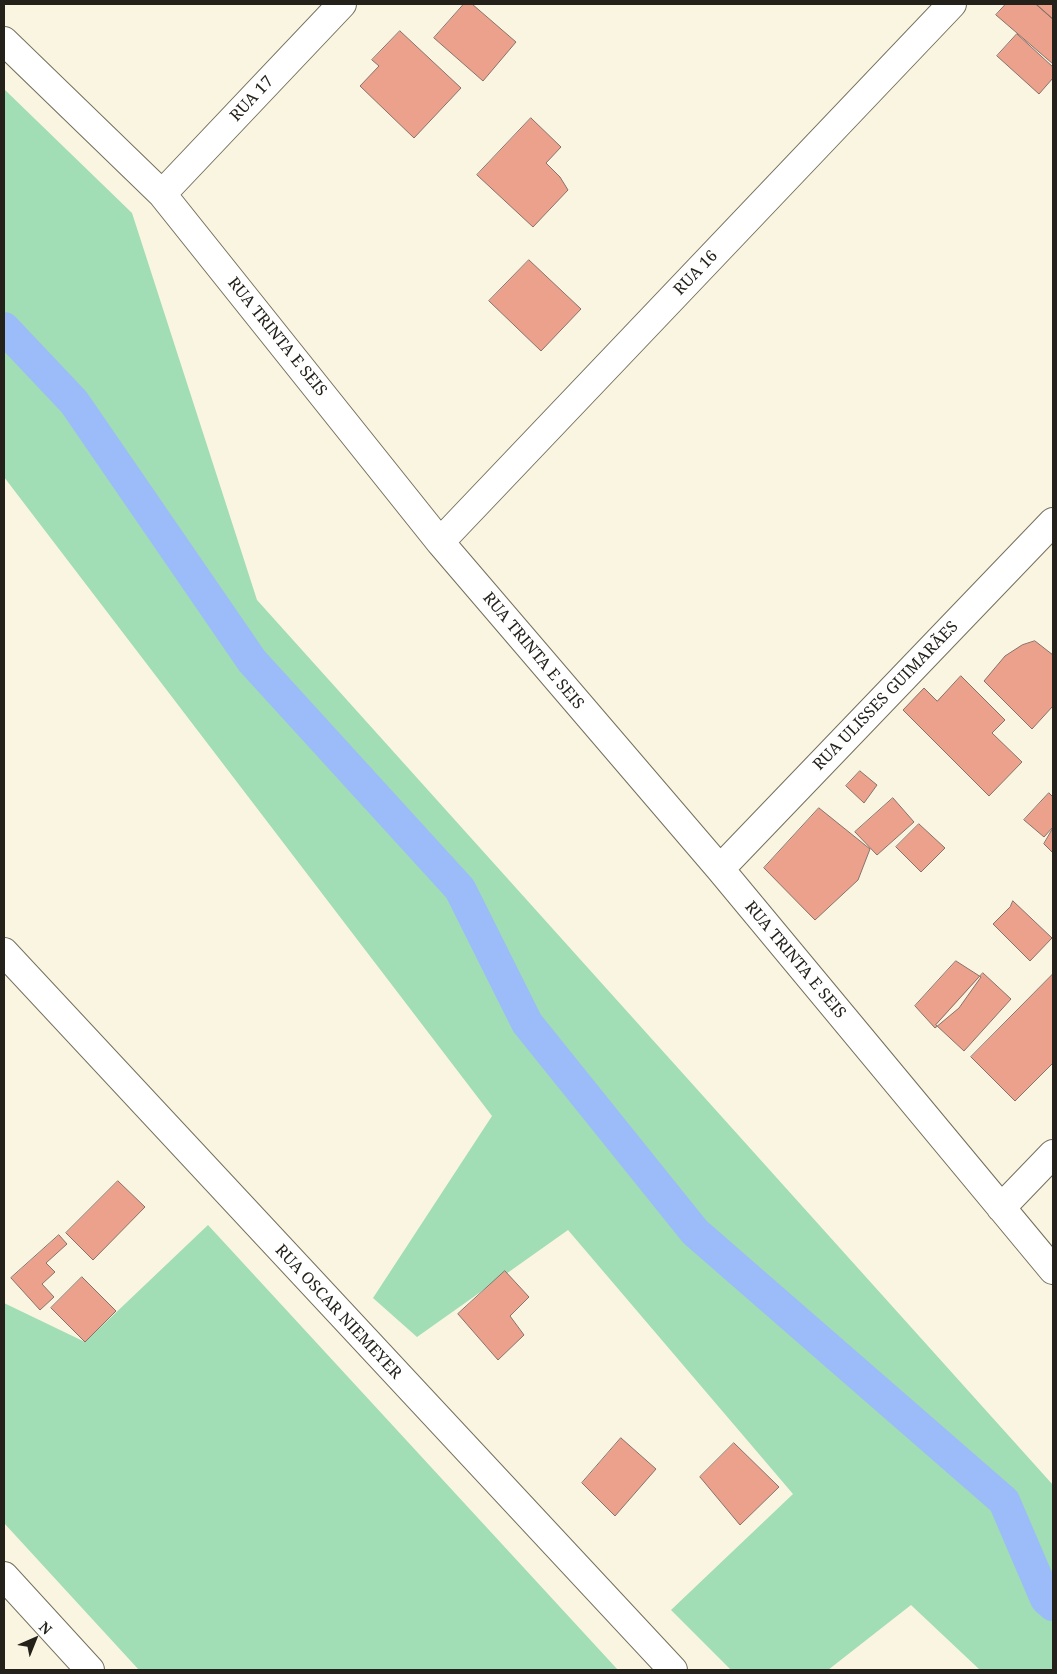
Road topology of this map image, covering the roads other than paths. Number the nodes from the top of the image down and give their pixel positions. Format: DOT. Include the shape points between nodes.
graph roads {
  1 [pos="342,4"];
  2 [pos="952,4"];
  3 [pos="4,41"];
  4 [pos="162,194"];
  5 [pos="1053,522"];
  6 [pos="440,542"];
  7 [pos="720,870"];
  8 [pos="4,952"];
  9 [pos="1053,1154"];
  10 [pos="1001,1208"];
  11 [pos="1053,1270"];
  12 [pos="4,1576"];
  13 [pos="90,1670"];
  14 [pos="673,1670"];
  1 -- 4 [label="street, RUA 17"];
  2 -- 6 [label="street, RUA 16"];
  3 -- 4 [label="street, RUA TRINTA E SEIS"];
  4 -- 6 [label="street, RUA TRINTA E SEIS"];
  5 -- 7 [label="street, RUA ULISSES GUIMARÃES"];
  6 -- 7 [label="street, RUA TRINTA E SEIS"];
  7 -- 10 [label="street, RUA TRINTA E SEIS"];
  8 -- 14 [label="street, RUA OSCAR NIEMEYER"];
  9 -- 10 [label="street"];
  10 -- 11 [label="street, RUA TRINTA E SEIS"];
  12 -- 13 [label="street"];
}
